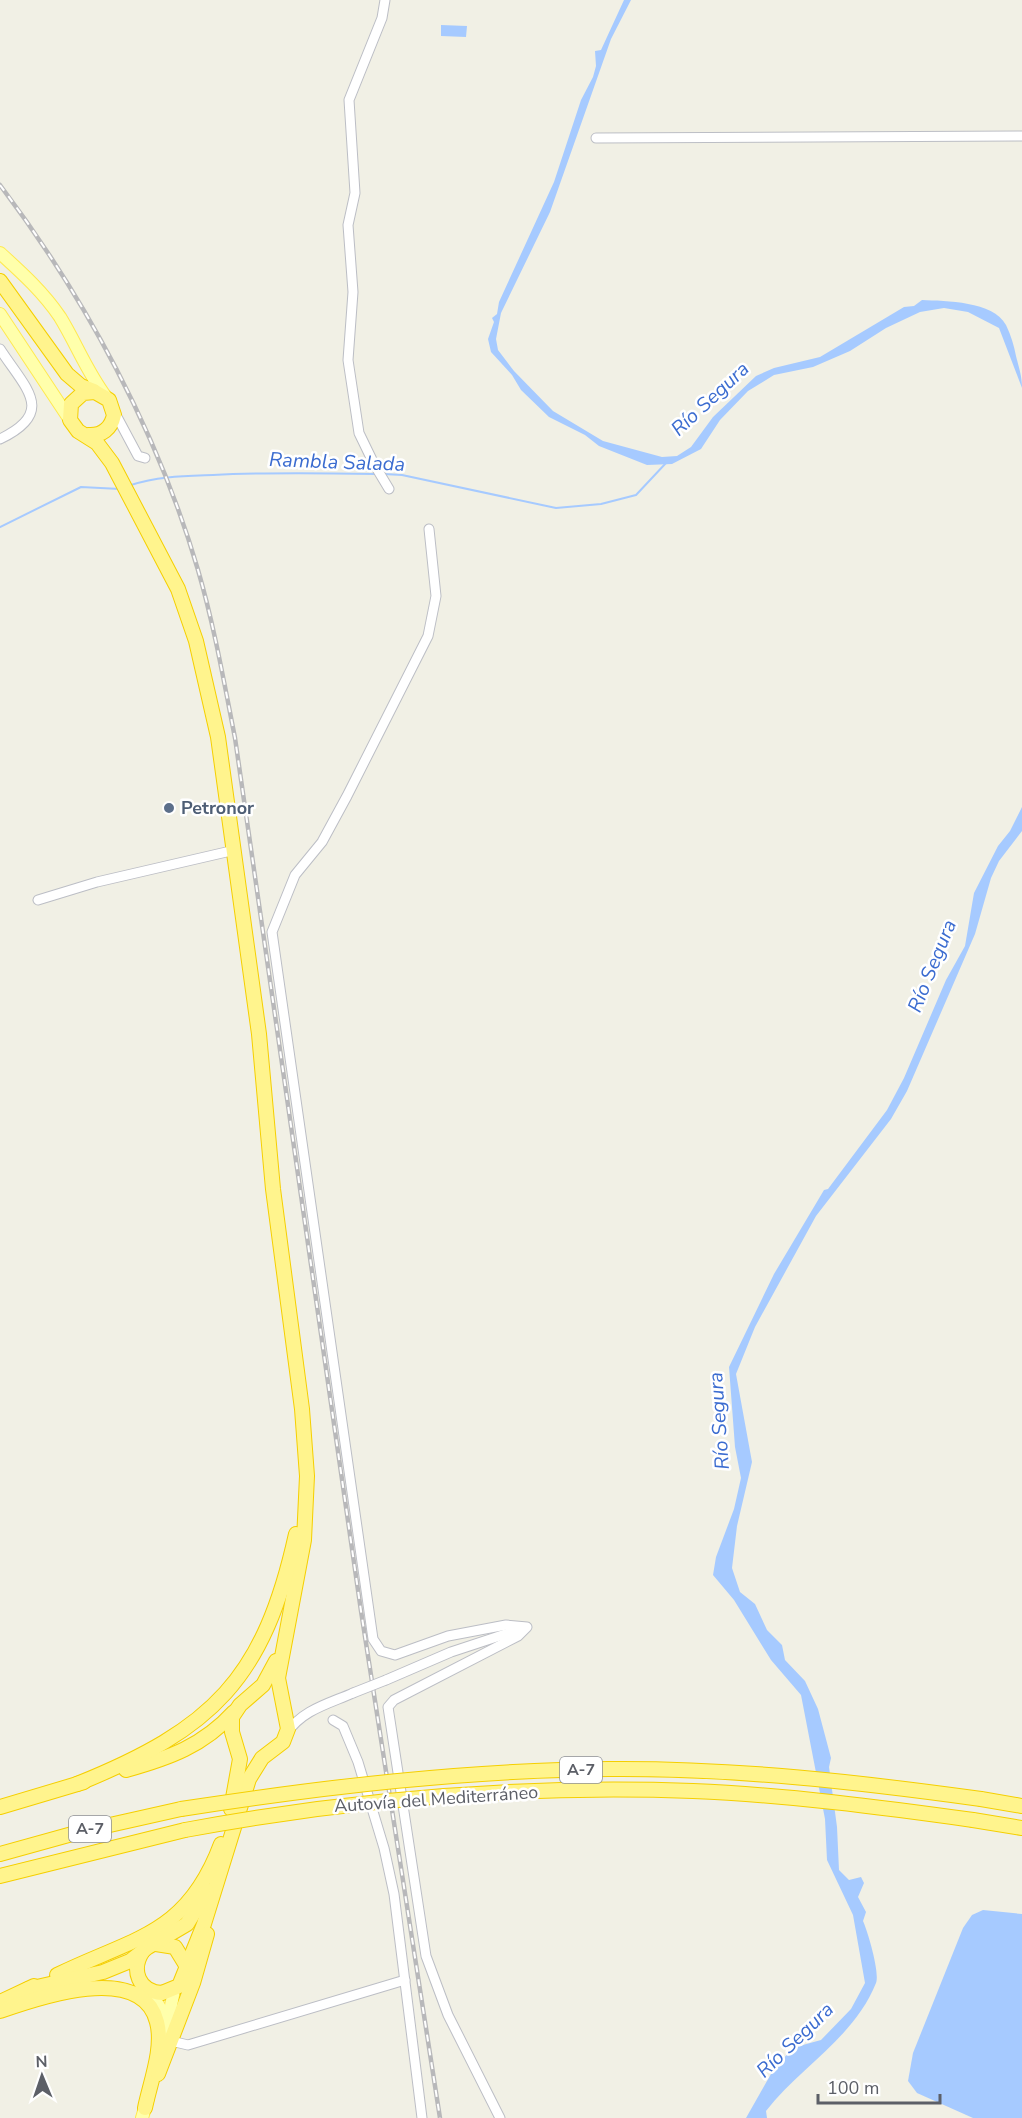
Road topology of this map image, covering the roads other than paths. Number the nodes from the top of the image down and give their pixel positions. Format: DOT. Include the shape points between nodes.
graph roads {
  1 [pos="385,0"];
  2 [pos="1022,136"];
  3 [pos="596,138"];
  4 [pos="0,253"];
  5 [pos="0,281"];
  6 [pos="2,318"];
  7 [pos="0,348"];
  8 [pos="60,365"];
  9 [pos="101,394"];
  10 [pos="70,414"];
  11 [pos="114,429"];
  12 [pos="88,435"];
  13 [pos="0,439"];
  14 [pos="145,458"];
  15 [pos="115,468"];
  16 [pos="389,489"];
  17 [pos="429,529"];
  18 [pos="235,850"];
  19 [pos="40,888"];
  20 [pos="306,1476"];
  21 [pos="526,1627"];
  22 [pos="281,1650"];
  23 [pos="249,1699"];
  24 [pos="237,1708"];
  25 [pos="285,1711"];
  26 [pos="306,1713"];
  27 [pos="333,1720"];
  28 [pos="287,1734"];
  29 [pos="236,1741"];
  30 [pos="269,1752"];
  31 [pos="77,1784"];
  32 [pos="1022,1806"];
  33 [pos="0,1807"];
  34 [pos="1022,1828"];
  35 [pos="220,1844"];
  36 [pos="0,1854"];
  37 [pos="0,1876"];
  38 [pos="219,1879"];
  39 [pos="149,1948"];
  40 [pos="186,1965"];
  41 [pos="405,1980"];
  42 [pos="147,1988"];
  43 [pos="28,1989"];
  44 [pos="174,1990"];
  45 [pos="0,2002"];
  46 [pos="0,2010"];
  47 [pos="168,2041"];
  48 [pos="143,2113"];
  49 [pos="422,2118"];
  50 [pos="500,2118"];
  1 -- 16 [label="street" via="349,100 355,193 348,225 353,292 348,360 359,433"];
  2 -- 3 [label="street"];
  4 -- 9 [label="main road" via="46,298"];
  5 -- 8 [label="highway"];
  6 -- 10 [label="main road"];
  7 -- 13 [label="street" via="32,404 24,427"];
  8 -- 9 [label="highway" via="81,386"];
  8 -- 10 [label="highway"];
  9 -- 10 [label="highway" via="79,395"];
  9 -- 11 [label="highway" via="114,411"];
  10 -- 12 [label="highway" via="78,431"];
  11 -- 12 [label="highway"];
  11 -- 14 [label="street" via="138,456"];
  11 -- 15 [label="highway" via="108,447"];
  12 -- 15 [label="highway"];
  15 -- 18 [label="highway" via="178,589 192,627 218,737"];
  17 -- 21 [label="street" via="436,596 428,636 322,842 295,875 272,932 273,947 373,1639 381,1651 395,1655 448,1636 506,1625"];
  18 -- 19 [label="street" via="42,898"];
  18 -- 20 [label="highway" via="300,1393"];
  20 -- 22 [label="highway" via="299,1575"];
  20 -- 31 [label="highway" via="298,1527 277,1606 259,1647 240,1675 209,1710 179,1734 142,1756"];
  21 -- 26 [label="street, bridge" via="451,1652"];
  21 -- 50 [label="street" via="518,1636 394,1700 388,1707 426,1956 448,2015"];
  22 -- 23 [label="highway" via="267,1679"];
  22 -- 25 [label="highway" via="278,1684"];
  23 -- 24 [label="highway"];
  23 -- 25 [label="highway" via="268,1698"];
  24 -- 29 [label="highway" via="231,1727"];
  24 -- 31 [label="highway" via="207,1737 181,1753"];
  25 -- 26 [label="street"];
  25 -- 28 [label="highway"];
  26 -- 28 [label="street"];
  27 -- 41 [label="street" via="343,1726 358,1762 384,1848"];
  28 -- 30 [label="highway" via="280,1746"];
  29 -- 30 [label="highway" via="252,1753"];
  29 -- 35 [label="highway" via="239,1770"];
  30 -- 38 [label="highway" via="249,1779"];
  31 -- 33 [label="highway"];
  32 -- 36 [label="highway, Autovía del Mediterráneo / A-7, bridge" via="765,1774 610,1769 462,1774 181,1809"];
  34 -- 37 [label="highway, Autovía del Mediterráneo / A-7, bridge" via="767,1796 693,1791 525,1791 314,1809 185,1830"];
  35 -- 39 [label="highway" via="210,1883 195,1915 177,1932"];
  35 -- 43 [label="highway" via="202,1886 173,1919 143,1938"];
  38 -- 40 [label="highway"];
  38 -- 47 [label="highway" via="199,1964"];
  39 -- 40 [label="highway" via="175,1947"];
  39 -- 42 [label="highway" via="136,1965 139,1980"];
  39 -- 43 [label="highway" via="103,1972"];
  40 -- 44 [label="highway" via="185,1976"];
  41 -- 47 [label="street" via="188,2045"];
  41 -- 49 [label="street"];
  42 -- 44 [label="highway" via="162,1993"];
  42 -- 46 [label="highway" via="110,1982 77,1984"];
  42 -- 47 [label="main road" via="163,2013"];
  43 -- 45 [label="highway"];
  44 -- 47 [label="main road"];
  46 -- 48 [label="highway" via="60,1992 91,1988 118,1990 139,1998 153,2013 158,2031"];
  47 -- 48 [label="highway"];
}
